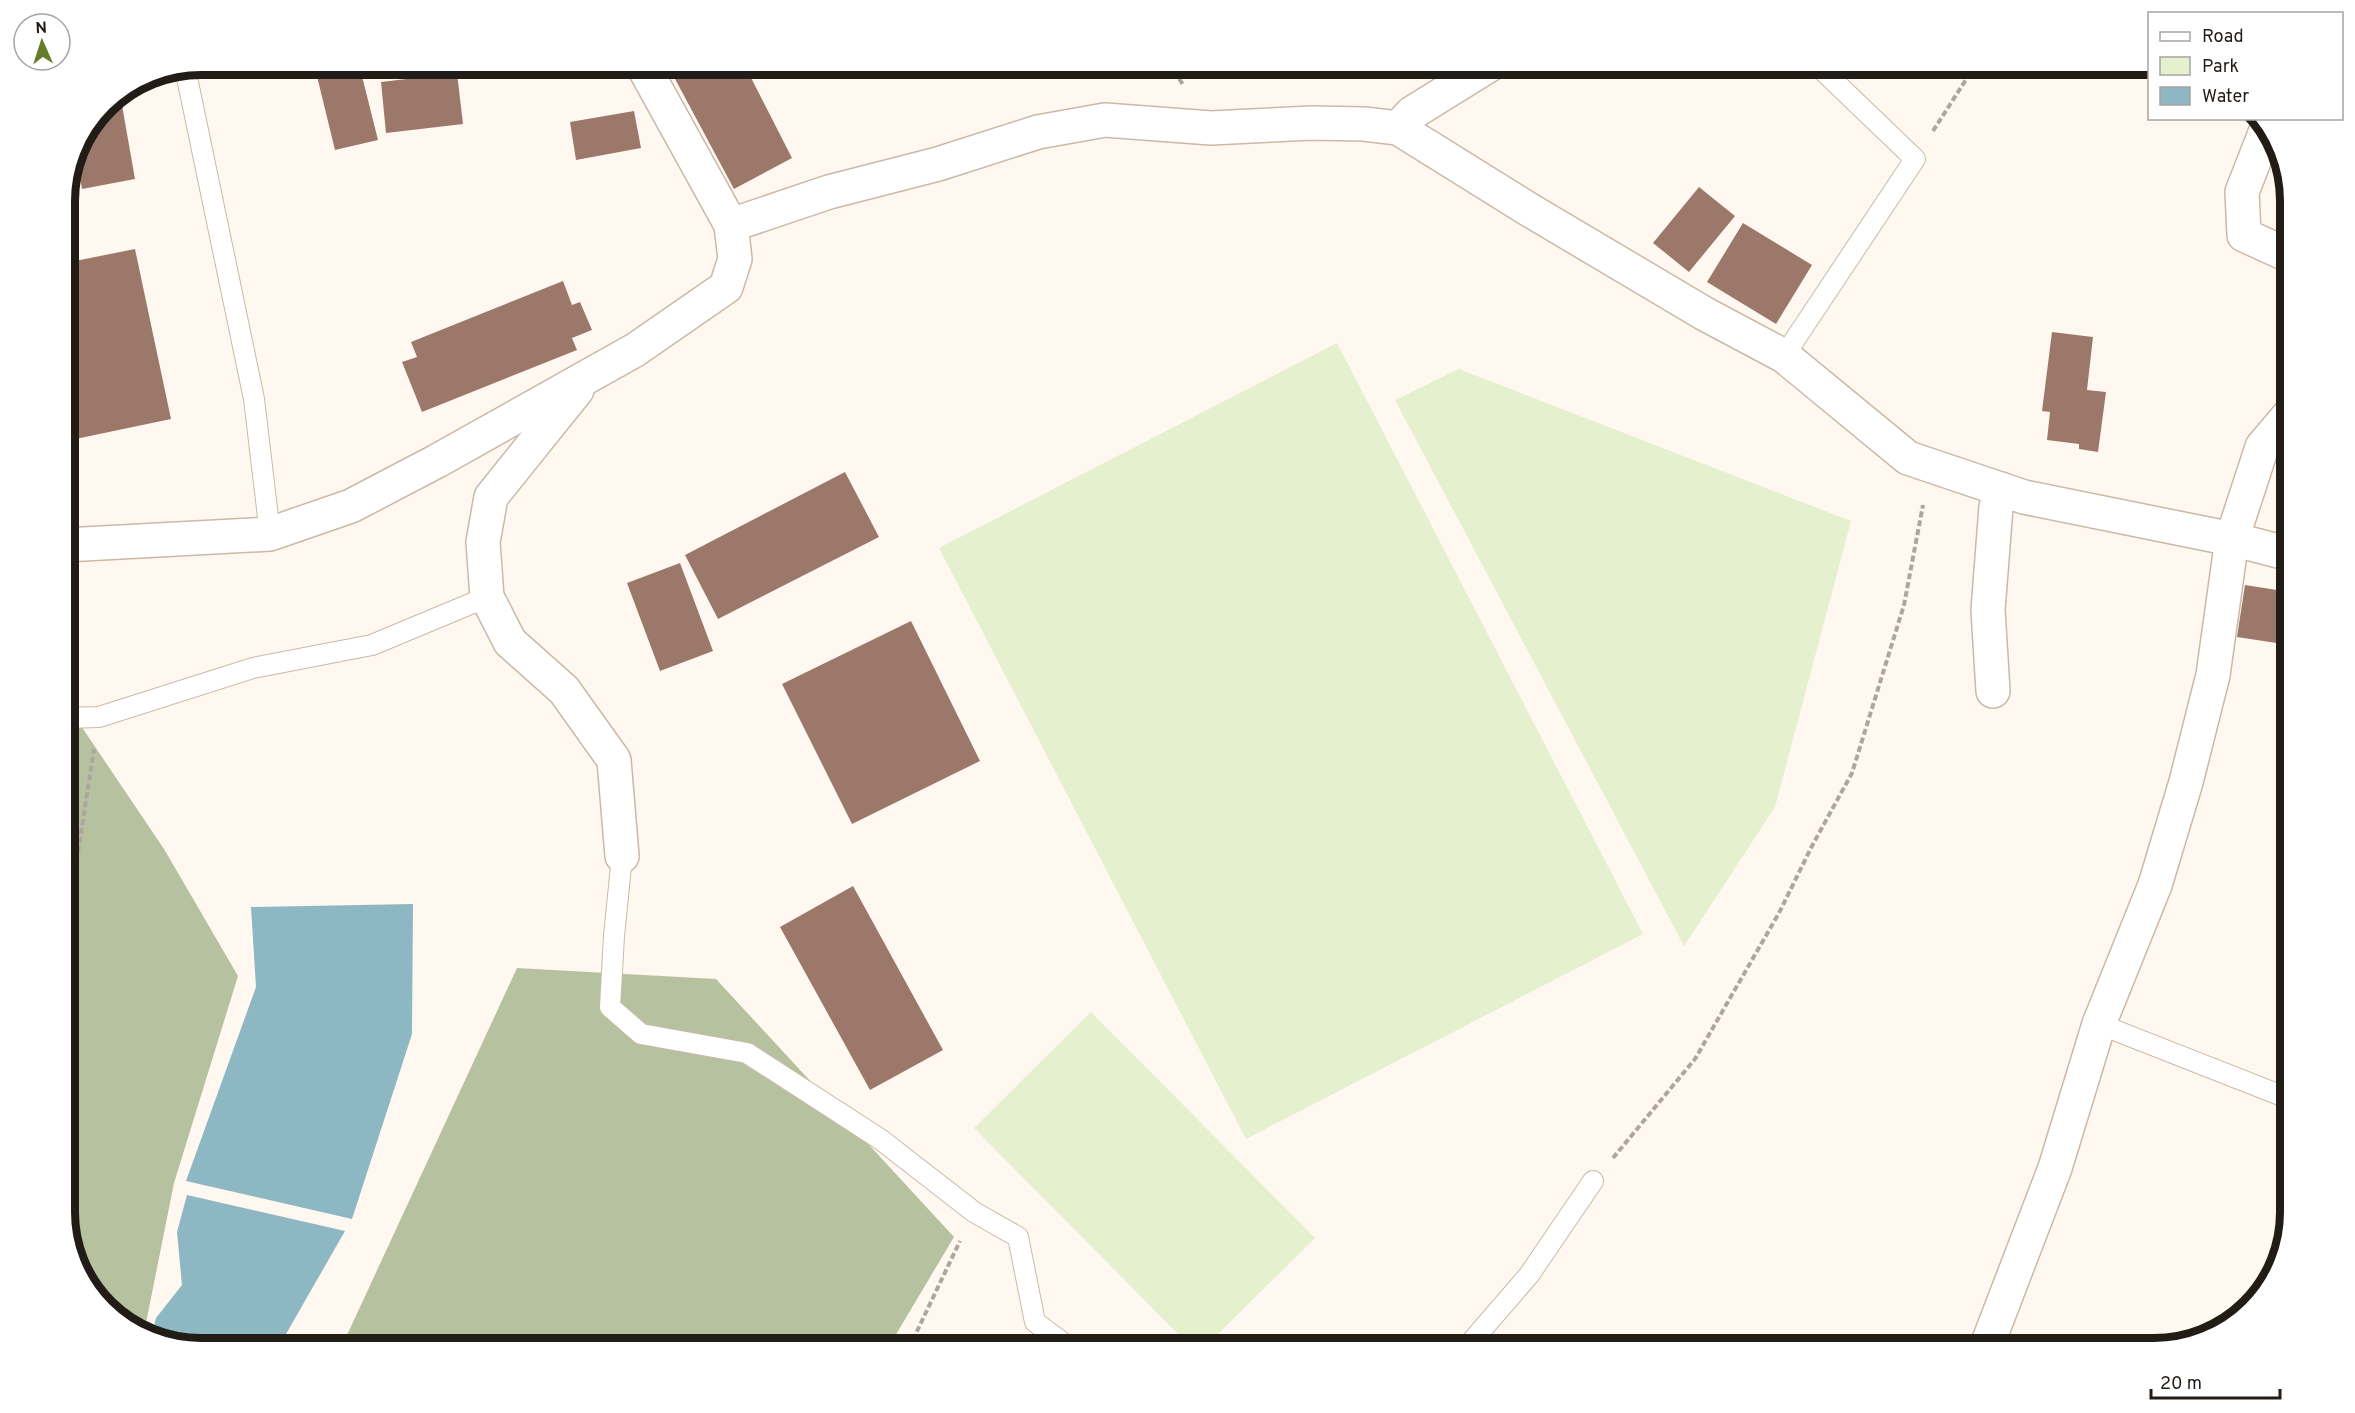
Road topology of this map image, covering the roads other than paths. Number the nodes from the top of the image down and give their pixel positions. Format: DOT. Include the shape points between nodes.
graph roads {
  1 [pos="648,75"];
  2 [pos="1473,75"];
  3 [pos="1827,75"];
  4 [pos="188,76"];
  5 [pos="1398,128"];
  6 [pos="2263,138"];
  7 [pos="731,225"];
  8 [pos="2280,251"];
  9 [pos="1784,356"];
  10 [pos="588,375"];
  11 [pos="2280,426"];
  12 [pos="2001,489"];
  13 [pos="270,534"];
  14 [pos="2232,538"];
  15 [pos="75,544"];
  16 [pos="2280,551"];
  17 [pos="487,597"];
  18 [pos="1993,691"];
  19 [pos="75,718"];
  20 [pos="622,856"];
  21 [pos="2099,1024"];
  22 [pos="2280,1095"];
  23 [pos="1593,1181"];
  24 [pos="1057,1338"];
  25 [pos="1475,1338"];
  26 [pos="1990,1338"];
  1 -- 7 [label="street"];
  2 -- 5 [label="street" via="1412,113"];
  3 -- 9 [label="lane" via="1915,159"];
  4 -- 13 [label="lane" via="255,399"];
  5 -- 7 [label="street" via="1353,123 1211,128 1105,120 1038,132 938,164 829,192"];
  5 -- 9 [label="street" via="1695,308"];
  6 -- 8 [label="street" via="2242,192 2244,235"];
  7 -- 10 [label="street" via="735,259 726,287 635,350"];
  9 -- 12 [label="street" via="1908,458"];
  10 -- 13 [label="street" via="351,506"];
  10 -- 17 [label="street" via="491,497 483,542"];
  11 -- 14 [label="street" via="2262,447"];
  12 -- 14 [label="street" via="2024,497"];
  12 -- 18 [label="street" via="1996,507 1988,610"];
  13 -- 15 [label="street"];
  14 -- 16 [label="street"];
  14 -- 21 [label="street" via="2213,675 2186,782 2155,885"];
  17 -- 19 [label="lane" via="372,645 253,668 99,717"];
  17 -- 20 [label="street" via="510,642 564,690 614,760"];
  20 -- 24 [label="lane" via="610,1007 642,1034 747,1053 880,1139 974,1212 1018,1237 1035,1322"];
  21 -- 22 [label="lane"];
  21 -- 26 [label="street" via="2055,1167"];
  23 -- 25 [label="lane" via="1529,1275"];
}
